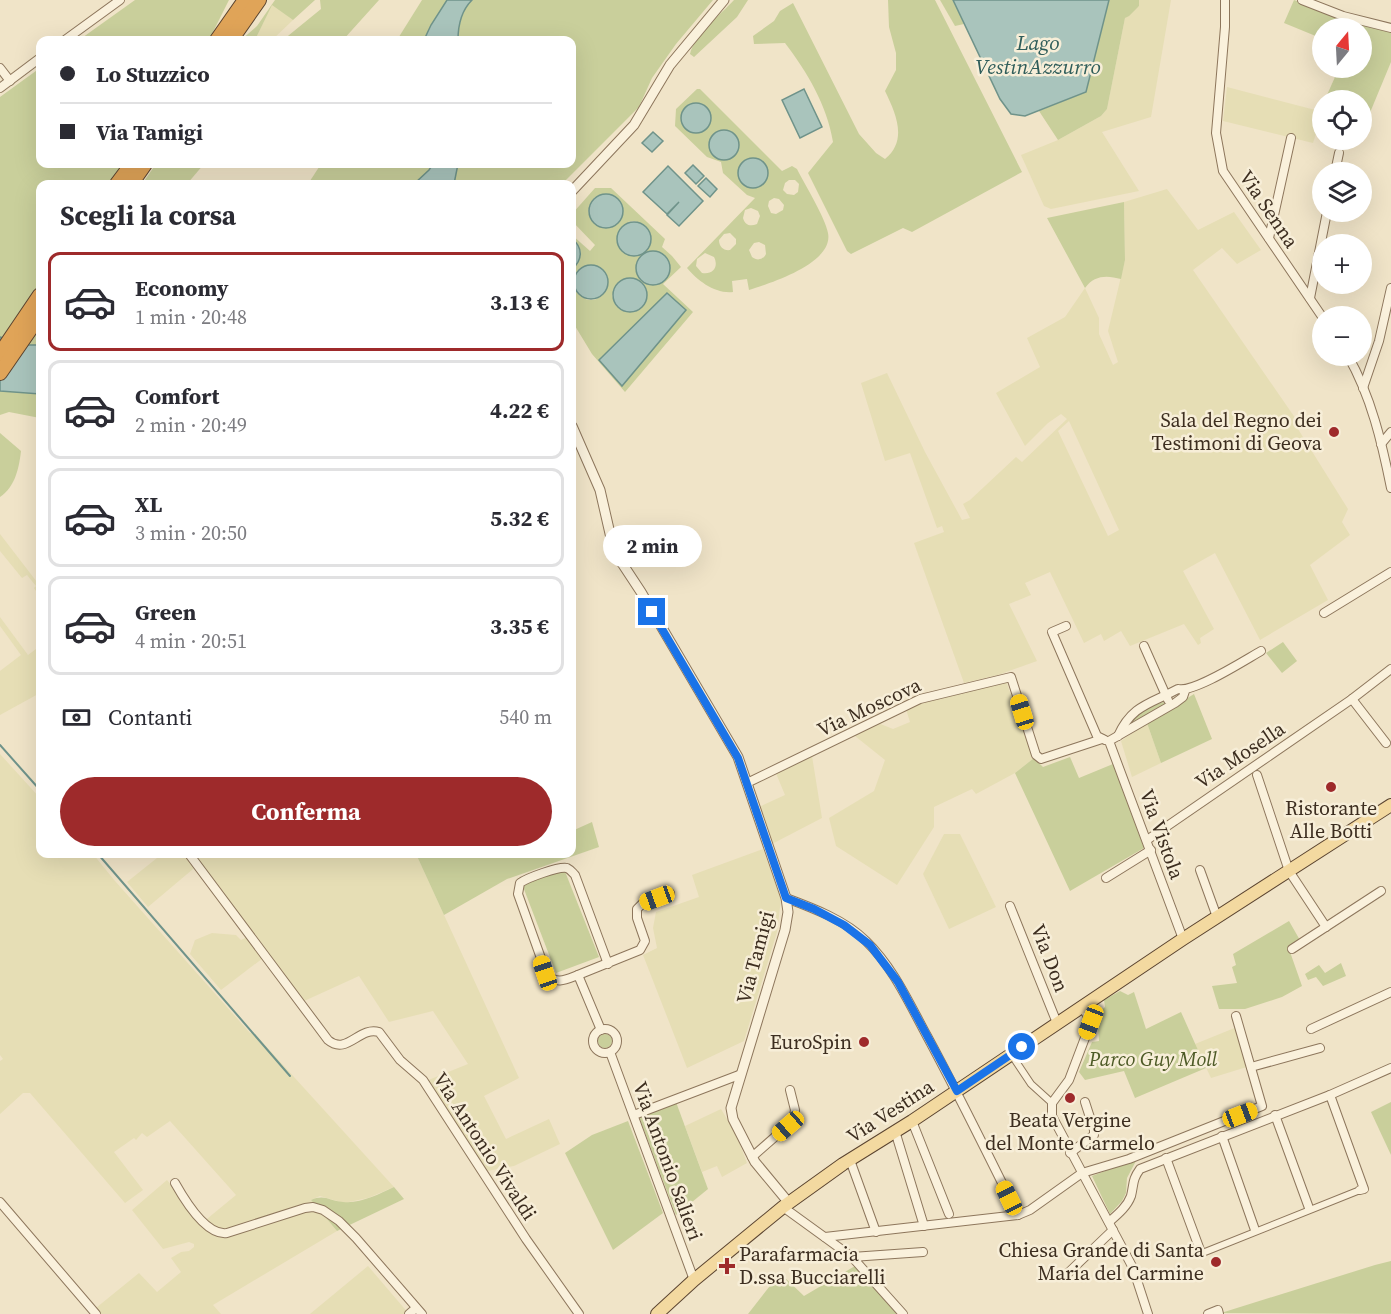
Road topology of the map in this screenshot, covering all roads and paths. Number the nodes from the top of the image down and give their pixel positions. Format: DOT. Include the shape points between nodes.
graph roads {
  1 [pos="120,0"];
  2 [pos="245,0"];
  3 [pos="259,0"];
  4 [pos="724,0"];
  5 [pos="1225,0"];
  6 [pos="1302,0"];
  7 [pos="1391,28"];
  8 [pos="70,36"];
  9 [pos="220,36"];
  10 [pos="234,36"];
  11 [pos="36,61"];
  12 [pos="0,68"];
  13 [pos="10,81"];
  14 [pos="0,88"];
  15 [pos="1291,138"];
  16 [pos="1340,153"];
  17 [pos="1338,162"];
  18 [pos="576,187"];
  19 [pos="1325,222"];
  20 [pos="1269,238"];
  21 [pos="1391,288"];
  22 [pos="1310,298"];
  23 [pos="36,302"];
  24 [pos="1315,306"];
  25 [pos="36,321"];
  26 [pos="0,354"];
  27 [pos="1353,366"];
  28 [pos="0,374"];
  29 [pos="1363,388"];
  30 [pos="1391,432"];
  31 [pos="576,435"];
  32 [pos="1382,444"];
  33 [pos="1391,488"];
  34 [pos="1391,572"];
  35 [pos="1324,613"];
  36 [pos="1066,626"];
  37 [pos="1144,646"];
  38 [pos="1262,651"];
  39 [pos="1391,669"];
  40 [pos="1185,691"];
  41 [pos="1166,696"];
  42 [pos="1352,699"];
  43 [pos="1171,705"];
  44 [pos="1118,736"];
  45 [pos="1106,740"];
  46 [pos="1386,742"];
  47 [pos="1257,775"];
  48 [pos="747,783"];
  49 [pos="1391,805"];
  50 [pos="1147,840"];
  51 [pos="1151,850"];
  52 [pos="192,858"];
  53 [pos="1200,870"];
  54 [pos="1289,871"];
  55 [pos="1106,878"];
  56 [pos="1381,891"];
  57 [pos="670,893"];
  58 [pos="786,898"];
  59 [pos="1010,906"];
  60 [pos="1217,917"];
  61 [pos="1326,927"];
  62 [pos="1183,939"];
  63 [pos="1292,949"];
  64 [pos="608,964"];
  65 [pos="578,975"];
  66 [pos="1391,992"];
  67 [pos="1082,1006"];
  68 [pos="1236,1016"];
  69 [pos="1057,1023"];
  70 [pos="1311,1029"];
  71 [pos="601,1030"];
  72 [pos="1320,1048"];
  73 [pos="610,1052"];
  74 [pos="1011,1054"];
  75 [pos="1251,1067"];
  76 [pos="1391,1068"];
  77 [pos="740,1075"];
  78 [pos="790,1090"];
  79 [pos="957,1091"];
  80 [pos="1330,1095"];
  81 [pos="1085,1102"];
  82 [pos="1052,1103"];
  83 [pos="634,1115"];
  84 [pos="1275,1115"];
  85 [pos="912,1121"];
  86 [pos="896,1131"];
  87 [pos="1222,1136"];
  88 [pos="1070,1153"];
  89 [pos="752,1157"];
  90 [pos="1166,1158"];
  91 [pos="850,1160"];
  92 [pos="1082,1173"];
  93 [pos="175,1183"];
  94 [pos="1362,1189"];
  95 [pos="0,1202"];
  96 [pos="786,1205"];
  97 [pos="1309,1209"];
  98 [pos="949,1214"];
  99 [pos="1018,1215"];
  100 [pos="924,1226"];
  101 [pos="1111,1226"];
  102 [pos="1256,1231"];
  103 [pos="876,1232"];
  104 [pos="825,1237"];
  105 [pos="923,1252"];
  106 [pos="1200,1252"];
  107 [pos="852,1257"];
  108 [pos="1067,1274"];
  109 [pos="694,1280"];
  110 [pos="419,1311"];
  111 [pos="659,1313"];
  112 [pos="96,1314"];
  113 [pos="409,1314"];
  114 [pos="579,1314"];
  115 [pos="903,1314"];
  116 [pos="1148,1314"];
  117 [pos="1208,1314"];
  118 [pos="1219,1314"];
  1 -- 8 [label="street"];
  2 -- 9 [label="highway"];
  3 -- 10 [label="highway"];
  4 -- 18 [label="street" via="670,65 634,125"];
  5 -- 20 [label="street, Via Senna" via="1216,133 1223,171"];
  6 -- 7 [label="street"];
  11 -- 13 [label="street"];
  12 -- 13 [label="street"];
  13 -- 14 [label="street"];
  15 -- 20 [label="street"];
  16 -- 17 [label="street"];
  19 -- 22 [label="street"];
  20 -- 22 [label="street, Via Senna"];
  21 -- 29 [label="street"];
  22 -- 24 [label="street, Via Senna"];
  23 -- 26 [label="highway"];
  25 -- 28 [label="highway"];
  27 -- 29 [label="street"];
  29 -- 32 [label="street"];
  30 -- 32 [label="street"];
  31 -- 48 [label="street, Via Tamigi" via="600,490 614,552 725,735"];
  32 -- 33 [label="street"];
  34 -- 35 [label="street"];
  36 -- 45 [label="street, Via Vistola" via="1052,632 1097,736"];
  37 -- 41 [label="street"];
  38 -- 40 [label="street"];
  39 -- 42 [label="street, Via Mosella"];
  40 -- 41 [label="street" via="1178,689"];
  40 -- 43 [label="street"];
  41 -- 43 [label="street"];
  41 -- 44 [label="street" via="1136,710 1125,720"];
  42 -- 46 [label="street"];
  42 -- 50 [label="street, Via Mosella"];
  43 -- 44 [label="street"];
  44 -- 45 [label="street"];
  45 -- 48 [label="street, Via Moscova" via="1041,759 1036,755 1011,677 920,699"];
  45 -- 50 [label="street, Via Vistola"];
  47 -- 54 [label="street"];
  48 -- 58 [label="street, Via Tamigi"];
  49 -- 54 [label="main road, Via Vestina"];
  50 -- 51 [label="street, Via Vistola"];
  51 -- 55 [label="street"];
  51 -- 62 [label="street, Via Vistola"];
  52 -- 114 [label="street, Via Antonio Vivaldi" via="328,1040 343,1046 369,1031 379,1032 400,1060 420,1076"];
  53 -- 60 [label="street"];
  54 -- 60 [label="main road, Via Vestina"];
  54 -- 61 [label="street"];
  56 -- 61 [label="street"];
  57 -- 64 [label="street" via="637,909 645,941 642,949"];
  58 -- 77 [label="street, Via Tamigi" via="785,930"];
  58 -- 79 [label="street" via="844,925 870,945 898,982"];
  59 -- 69 [label="street, Via Don"];
  60 -- 62 [label="main road, Via Vestina"];
  61 -- 63 [label="street"];
  62 -- 67 [label="main road, Via Vestina"];
  64 -- 65 [label="street"];
  64 -- 65 [label="street" via="571,870 561,868 522,881 518,894 547,975 559,981"];
  65 -- 71 [label="street, Via Antonio Salieri"];
  66 -- 70 [label="street"];
  67 -- 69 [label="main road, Via Vestina"];
  67 -- 82 [label="street" via="1091,1022 1069,1080"];
  68 -- 75 [label="street"];
  69 -- 74 [label="main road, Via Vestina"];
  71 -- 73 [label="street, Via Antonio Salieri" via="608,1029 616,1035 616,1047"];
  71 -- 73 [label="street, Via Antonio Salieri" via="595,1035 594,1046 603,1053"];
  72 -- 75 [label="street"];
  73 -- 83 [label="street, Via Antonio Salieri"];
  74 -- 79 [label="main road, Via Vestina"];
  74 -- 82 [label="street" via="1032,1084"];
  75 -- 92 [label="street" via="1262,1106 1129,1159"];
  76 -- 80 [label="street"];
  77 -- 83 [label="street"];
  77 -- 89 [label="street, Via Tamigi" via="730,1108"];
  78 -- 89 [label="street" via="795,1112 792,1123"];
  79 -- 85 [label="main road, Via Vestina"];
  79 -- 99 [label="street"];
  80 -- 84 [label="street"];
  80 -- 94 [label="street"];
  81 -- 88 [label="street" via="1094,1135"];
  82 -- 88 [label="street" via="1052,1116"];
  83 -- 109 [label="street, Via Antonio Salieri"];
  84 -- 87 [label="street"];
  84 -- 97 [label="street"];
  85 -- 86 [label="main road, Via Vestina"];
  85 -- 98 [label="street"];
  86 -- 91 [label="main road, Via Vestina"];
  86 -- 100 [label="street"];
  87 -- 90 [label="street"];
  87 -- 102 [label="street"];
  88 -- 92 [label="street"];
  89 -- 96 [label="street, Via Tamigi"];
  90 -- 101 [label="street" via="1140,1169 1133,1178 1131,1197"];
  90 -- 106 [label="street"];
  91 -- 96 [label="main road, Via Vestina"];
  91 -- 103 [label="street"];
  92 -- 99 [label="street"];
  92 -- 101 [label="street"];
  93 -- 110 [label="street" via="186,1202 219,1233 305,1208 326,1211 356,1238"];
  94 -- 97 [label="street"];
  95 -- 112 [label="street"];
  96 -- 104 [label="street"];
  96 -- 109 [label="main road, Via Vestina"];
  97 -- 102 [label="street"];
  99 -- 100 [label="street"];
  100 -- 103 [label="street"];
  101 -- 108 [label="street"];
  101 -- 116 [label="street" via="1132,1268"];
  102 -- 106 [label="street"];
  103 -- 104 [label="street"];
  104 -- 107 [label="street"];
  105 -- 107 [label="street"];
  107 -- 115 [label="street"];
  109 -- 111 [label="main road, Via Vestina"];
  110 -- 113 [label="street"];
  117 -- 118 [label="street"];
}
